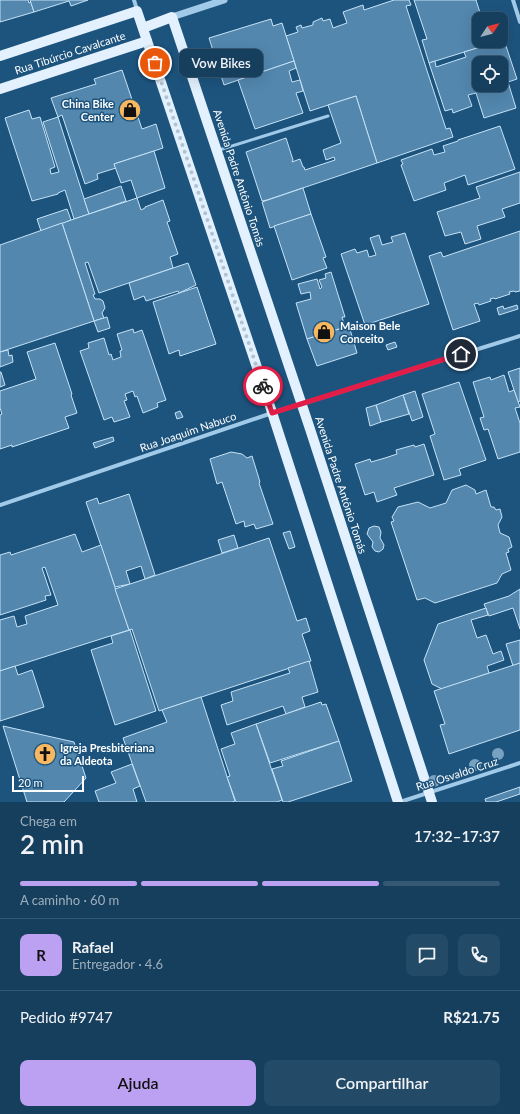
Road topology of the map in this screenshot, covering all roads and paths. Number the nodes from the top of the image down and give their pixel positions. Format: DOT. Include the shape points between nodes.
graph roads {
  1 [pos="134,0"];
  2 [pos="224,0"];
  3 [pos="513,0"];
  4 [pos="137,10"];
  5 [pos="172,17"];
  6 [pos="520,22"];
  7 [pos="143,28"];
  8 [pos="147,41"];
  9 [pos="0,56"];
  10 [pos="0,89"];
  11 [pos="328,116"];
  12 [pos="217,151"];
  13 [pos="520,336"];
  14 [pos="301,403"];
  15 [pos="272,413"];
  16 [pos="0,505"];
  17 [pos="520,763"];
  18 [pos="430,797"];
  19 [pos="399,802"];
  1 -- 4 [label="street"];
  2 -- 5 [label="street"];
  3 -- 6 [label="street"];
  4 -- 7 [label="main road"];
  4 -- 9 [label="main road, Rua Tibúrcio Cavalcante"];
  5 -- 7 [label="main road"];
  5 -- 12 [label="main road, Avenida Padre Antônio Tomás"];
  7 -- 8 [label="main road"];
  8 -- 10 [label="main road, Rua Tibúrcio Cavalcante"];
  8 -- 15 [label="main road"];
  11 -- 12 [label="lane"];
  12 -- 14 [label="main road, Avenida Padre Antônio Tomás"];
  13 -- 14 [label="street, Rua Joaquim Nabuco"];
  14 -- 15 [label="street, Rua Joaquim Nabuco"];
  14 -- 18 [label="main road, Avenida Padre Antônio Tomás"];
  15 -- 16 [label="street, Rua Joaquim Nabuco"];
  15 -- 19 [label="main road"];
  17 -- 18 [label="street, Rua Osvaldo Cruz"];
  18 -- 19 [label="street, Rua Osvaldo Cruz"];
}
